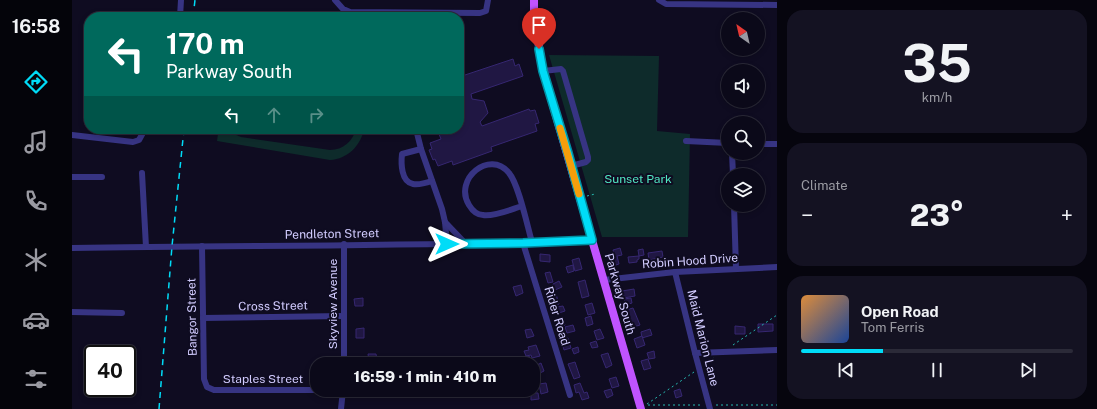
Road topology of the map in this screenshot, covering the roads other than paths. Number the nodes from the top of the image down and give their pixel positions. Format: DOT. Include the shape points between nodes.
graph roads {
  1 [pos="181,0"];
  2 [pos="334,0"];
  3 [pos="488,0"];
  4 [pos="534,0"];
  5 [pos="659,0"];
  6 [pos="777,6"];
  7 [pos="345,10"];
  8 [pos="180,12"];
  9 [pos="543,71"];
  10 [pos="143,134"];
  11 [pos="417,134"];
  12 [pos="72,135"];
  13 [pos="686,141"];
  14 [pos="721,143"];
  15 [pos="765,144"];
  16 [pos="777,144"];
  17 [pos="420,149"];
  18 [pos="572,166"];
  19 [pos="142,173"];
  20 [pos="72,177"];
  21 [pos="102,177"];
  22 [pos="432,181"];
  23 [pos="522,206"];
  24 [pos="734,212"];
  25 [pos="445,222"];
  26 [pos="592,240"];
  27 [pos="532,242"];
  28 [pos="465,243"];
  29 [pos="523,243"];
  30 [pos="344,244"];
  31 [pos="447,244"];
  32 [pos="202,246"];
  33 [pos="146,247"];
  34 [pos="72,248"];
  35 [pos="777,267"];
  36 [pos="736,269"];
  37 [pos="676,272"];
  38 [pos="604,280"];
  39 [pos="72,312"];
  40 [pos="122,313"];
  41 [pos="344,316"];
  42 [pos="203,318"];
  43 [pos="777,350"];
  44 [pos="695,353"];
  45 [pos="344,357"];
  46 [pos="207,387"];
  47 [pos="310,390"];
  48 [pos="570,395"];
  49 [pos="342,397"];
  50 [pos="711,406"];
  51 [pos="341,409"];
  52 [pos="641,409"];
  1 -- 8 [label="street"];
  2 -- 7 [label="street"];
  3 -- 7 [label="street" via="486,11 480,12"];
  4 -- 9 [label="main road, Parkway South" via="534,16"];
  5 -- 6 [label="street" via="666,4"];
  9 -- 18 [label="main road, Parkway South"];
  9 -- 18 [label="street" via="561,68 565,78 588,157 586,162"];
  10 -- 12 [label="street" via="140,140 133,142"];
  11 -- 17 [label="street"];
  13 -- 14 [label="street"];
  15 -- 16 [label="street"];
  17 -- 22 [label="street"];
  17 -- 22 [label="street" via="402,154 402,170 408,182 415,184"];
  18 -- 26 [label="main road, Parkway South"];
  19 -- 33 [label="street"];
  20 -- 21 [label="street"];
  22 -- 25 [label="street"];
  23 -- 23 [label="street" via="513,178 506,169 488,164 478,168 469,177 465,190 466,200 473,211 490,215"];
  23 -- 27 [label="street"];
  24 -- 36 [label="street"];
  25 -- 28 [label="street"];
  25 -- 31 [label="street"];
  26 -- 27 [label="street, Pendleton Street"];
  26 -- 38 [label="main road, Parkway South"];
  27 -- 29 [label="street, Pendleton Street"];
  28 -- 29 [label="street, Pendleton Street"];
  28 -- 31 [label="street, Pendleton Street"];
  29 -- 48 [label="street, Rider Road"];
  30 -- 31 [label="street, Pendleton Street"];
  30 -- 32 [label="street, Pendleton Street"];
  30 -- 41 [label="street, Skyview Avenue"];
  32 -- 33 [label="street, Pendleton Street"];
  32 -- 42 [label="street, Bangor Street"];
  33 -- 34 [label="street, Pendleton Street"];
  35 -- 36 [label="street, Robin Hood Drive"];
  36 -- 37 [label="street, Robin Hood Drive"];
  37 -- 38 [label="street, Robin Hood Drive"];
  37 -- 44 [label="street, Maid Marion Lane"];
  38 -- 52 [label="main road, Parkway South"];
  39 -- 40 [label="street"];
  41 -- 42 [label="street, Cross Street"];
  41 -- 45 [label="street, Skyview Avenue"];
  42 -- 46 [label="street, Bangor Street" via="204,379"];
  43 -- 44 [label="street"];
  44 -- 50 [label="street, Maid Marion Lane"];
  46 -- 47 [label="street, Staples Street" via="214,390"];
  49 -- 51 [label="street"];
}
